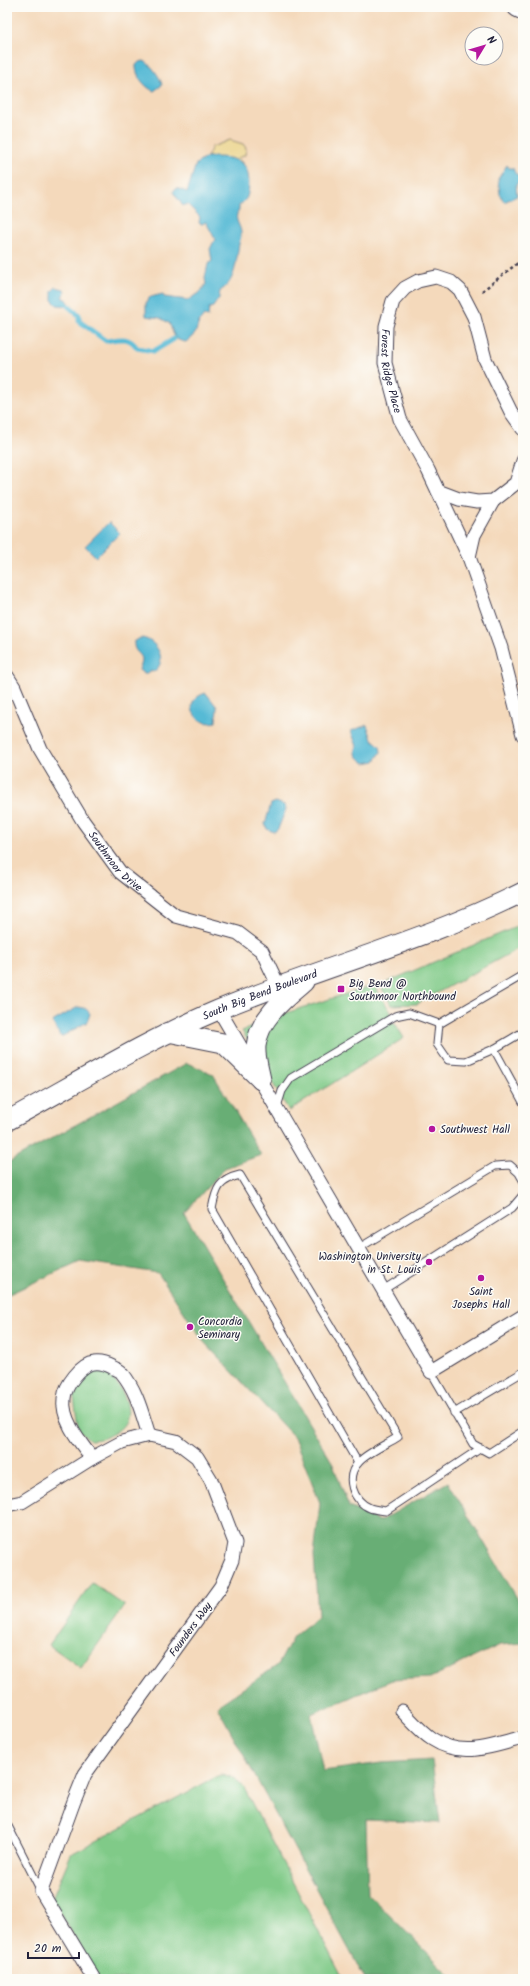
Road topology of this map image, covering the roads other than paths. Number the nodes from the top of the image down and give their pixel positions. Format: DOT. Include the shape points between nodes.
graph roads {
  1 [pos="517,7"];
  2 [pos="523,10"];
  3 [pos="521,427"];
  4 [pos="523,439"];
  5 [pos="523,461"];
  6 [pos="520,482"];
  7 [pos="438,491"];
  8 [pos="493,501"];
  9 [pos="469,557"];
  10 [pos="7,676"];
  11 [pos="523,735"];
  12 [pos="523,892"];
  13 [pos="312,975"];
  14 [pos="523,975"];
  15 [pos="279,987"];
  16 [pos="219,1010"];
  17 [pos="439,1024"];
  18 [pos="168,1032"];
  19 [pos="523,1032"];
  20 [pos="494,1049"];
  21 [pos="261,1080"];
  22 [pos="523,1102"];
  23 [pos="277,1106"];
  24 [pos="7,1121"];
  25 [pos="523,1180"];
  26 [pos="523,1195"];
  27 [pos="359,1248"];
  28 [pos="383,1290"];
  29 [pos="523,1316"];
  30 [pos="431,1372"];
  31 [pos="523,1372"];
  32 [pos="454,1413"];
  33 [pos="523,1431"];
  34 [pos="149,1435"];
  35 [pos="481,1448"];
  36 [pos="92,1458"];
  37 [pos="358,1463"];
  38 [pos="7,1505"];
  39 [pos="402,1711"];
  40 [pos="523,1738"];
  41 [pos="7,1824"];
  42 [pos="41,1891"];
  43 [pos="94,1979"];
  1 -- 2 [label="main road"];
  3 -- 4 [label="street, Forest Ridge Place"];
  3 -- 7 [label="street, Forest Ridge Place" via="485,359 474,317 460,290 451,282 436,277 418,281 405,288 393,301 386,326 385,363 400,419"];
  5 -- 6 [label="street"];
  6 -- 8 [label="street"];
  7 -- 8 [label="street" via="465,500"];
  7 -- 9 [label="street, Forest Ridge Place"];
  8 -- 9 [label="street" via="474,535"];
  9 -- 11 [label="street, Forest Ridge Place" via="501,648"];
  10 -- 15 [label="street, Southmoor Drive" via="40,749 83,821 120,872 176,916 238,933 262,951"];
  12 -- 13 [label="main road, South Big Bend Boulevard" via="486,911 404,944"];
  13 -- 15 [label="main road, South Big Bend Boulevard"];
  13 -- 21 [label="main road" via="274,1009 261,1030 256,1046"];
  14 -- 17 [label="lane"];
  15 -- 16 [label="main road, South Big Bend Boulevard"];
  16 -- 18 [label="main road, South Big Bend Boulevard"];
  16 -- 21 [label="street"];
  17 -- 20 [label="lane" via="437,1044 448,1060 466,1061"];
  17 -- 23 [label="lane" via="409,1013 395,1016 291,1078 282,1091"];
  18 -- 21 [label="main road" via="222,1043"];
  18 -- 24 [label="main road, South Big Bend Boulevard"];
  19 -- 20 [label="lane"];
  20 -- 22 [label="lane"];
  21 -- 23 [label="street"];
  23 -- 27 [label="street"];
  25 -- 27 [label="lane" via="510,1165 495,1166"];
  26 -- 28 [label="lane" via="512,1208"];
  27 -- 28 [label="street"];
  28 -- 30 [label="street"];
  29 -- 30 [label="street"];
  30 -- 32 [label="lane"];
  31 -- 32 [label="lane"];
  32 -- 35 [label="lane" via="473,1444"];
  33 -- 35 [label="lane" via="489,1453"];
  34 -- 36 [label="street, Founders Way" via="122,1442"];
  34 -- 36 [label="street" via="136,1395 121,1372 104,1363 94,1362 83,1367 72,1379 64,1398 66,1414 76,1437"];
  34 -- 42 [label="street, Founders Way" via="176,1441 197,1457 211,1480 235,1542 232,1560 221,1586 85,1774"];
  35 -- 37 [label="lane" via="386,1511 371,1509 356,1497 351,1484"];
  36 -- 38 [label="street, Founders Way" via="22,1502"];
  37 -- 37 [label="lane" via="398,1437 240,1175 227,1178 215,1193 212,1209"];
  39 -- 40 [label="street" via="431,1738 457,1750 475,1750"];
  41 -- 42 [label="lane"];
  42 -- 43 [label="street"];
}
